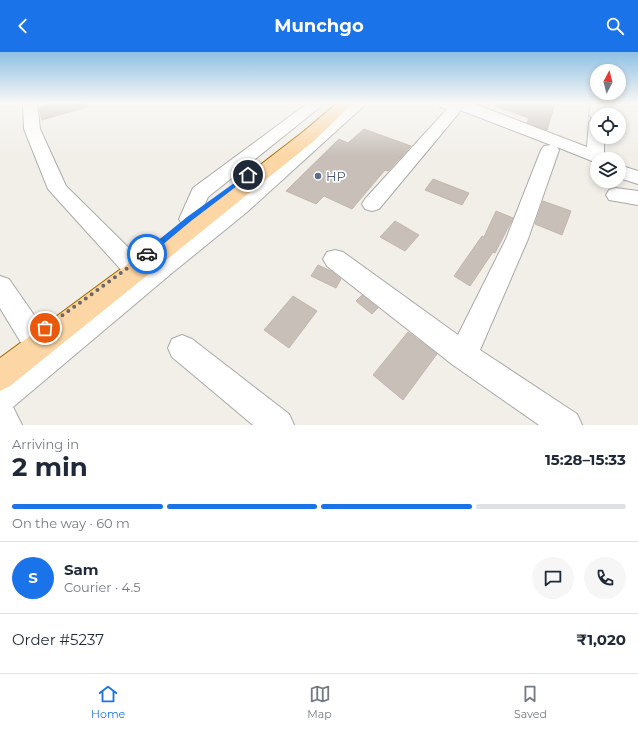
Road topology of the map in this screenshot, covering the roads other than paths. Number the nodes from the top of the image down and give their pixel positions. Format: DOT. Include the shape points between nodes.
graph roads {
  1 [pos="31,120"];
  2 [pos="285,120"];
  3 [pos="317,120"];
  4 [pos="327,120"];
  5 [pos="341,120"];
  6 [pos="437,120"];
  7 [pos="481,120"];
  8 [pos="487,120"];
  9 [pos="512,120"];
  10 [pos="550,150"];
  11 [pos="590,157"];
  12 [pos="590,158"];
  13 [pos="590,159"];
  14 [pos="626,168"];
  15 [pos="638,172"];
  16 [pos="626,173"];
  17 [pos="638,178"];
  18 [pos="638,185"];
  19 [pos="626,186"];
  20 [pos="620,188"];
  21 [pos="228,195"];
  22 [pos="638,198"];
  23 [pos="372,204"];
  24 [pos="194,221"];
  25 [pos="335,259"];
  26 [pos="132,266"];
  27 [pos="0,286"];
  28 [pos="33,337"];
  29 [pos="182,348"];
  30 [pos="463,355"];
  31 [pos="0,362"];
  32 [pos="0,376"];
  33 [pos="0,398"];
  34 [pos="0,414"];
  35 [pos="6,425"];
  36 [pos="278,425"];
  37 [pos="566,425"];
  1 -- 26 [label="street" via="32,129 58,189"];
  2 -- 24 [label="street" via="200,193"];
  3 -- 21 [label="main road"];
  4 -- 21 [label="main road"];
  5 -- 33 [label="street" via="240,207"];
  6 -- 23 [label="street"];
  7 -- 10 [label="street"];
  8 -- 12 [label="street"];
  9 -- 11 [label="street"];
  10 -- 13 [label="street"];
  10 -- 30 [label="street" via="517,240"];
  14 -- 15 [label="street"];
  16 -- 17 [label="street"];
  18 -- 19 [label="street"];
  20 -- 22 [label="street"];
  21 -- 24 [label="main road"];
  24 -- 26 [label="main road"];
  24 -- 32 [label="main road"];
  25 -- 30 [label="street"];
  26 -- 28 [label="main road"];
  27 -- 28 [label="street"];
  28 -- 31 [label="main road"];
  29 -- 36 [label="street"];
  30 -- 37 [label="street"];
  34 -- 35 [label="street"];
}
